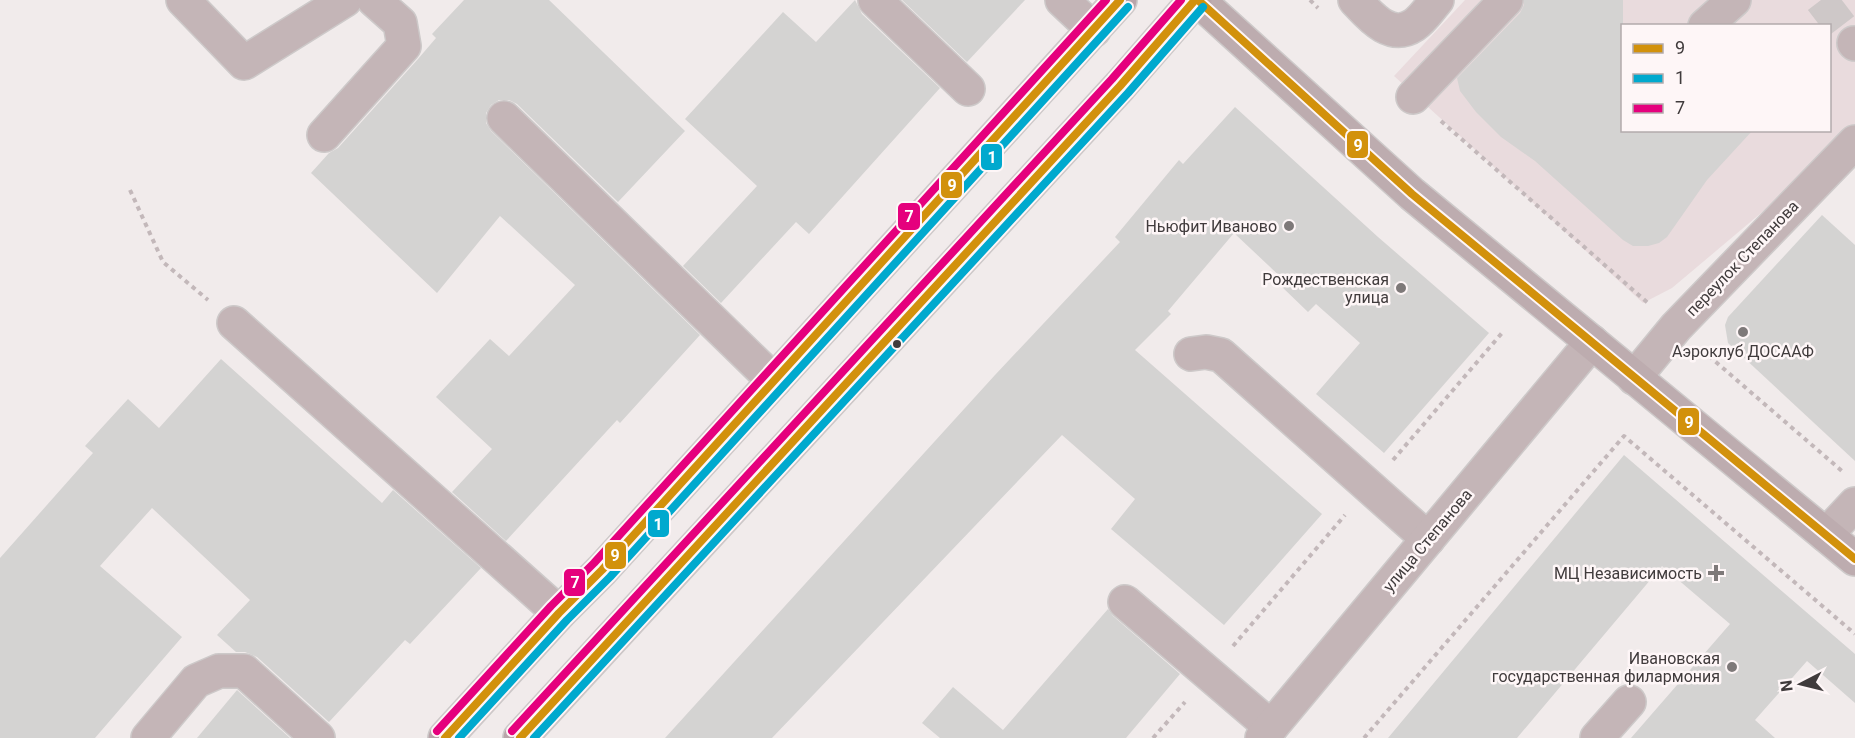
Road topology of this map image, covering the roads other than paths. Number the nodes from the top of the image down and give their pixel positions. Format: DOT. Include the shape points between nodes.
graph roads {
  1 [pos="183,0"];
  2 [pos="345,0"];
  3 [pos="374,0"];
  4 [pos="875,0"];
  5 [pos="1062,0"];
  6 [pos="1120,0"];
  7 [pos="1197,0"];
  8 [pos="1354,0"];
  9 [pos="1437,0"];
  10 [pos="1506,0"];
  11 [pos="1734,0"];
  12 [pos="1707,24"];
  13 [pos="1094,30"];
  14 [pos="968,89"];
  15 [pos="1413,97"];
  16 [pos="504,118"];
  17 [pos="324,135"];
  18 [pos="1848,161"];
  19 [pos="234,323"];
  20 [pos="1592,342"];
  21 [pos="1191,354"];
  22 [pos="1634,378"];
  23 [pos="774,381"];
  24 [pos="1851,489"];
  25 [pos="1826,535"];
  26 [pos="1428,539"];
  27 [pos="1855,559"];
  28 [pos="1125,602"];
  29 [pos="559,613"];
  30 [pos="1629,702"];
  31 [pos="1267,733"];
  32 [pos="148,738"];
  33 [pos="318,738"];
  34 [pos="445,738"];
  35 [pos="520,738"];
  36 [pos="1597,738"];
  1 -- 2 [label="street" via="244,63"];
  3 -- 17 [label="street" via="400,23 404,46"];
  4 -- 14 [label="street"];
  5 -- 13 [label="street"];
  6 -- 13 [label="highway"];
  7 -- 20 [label="main road" via="1412,194"];
  7 -- 35 [label="highway"];
  8 -- 9 [label="street" via="1379,25 1399,31 1414,24"];
  10 -- 15 [label="street"];
  11 -- 12 [label="street"];
  13 -- 23 [label="highway"];
  16 -- 23 [label="street"];
  18 -- 22 [label="street, переулок Степанова" via="1676,327"];
  19 -- 29 [label="street"];
  20 -- 22 [label="main road"];
  20 -- 26 [label="street, улица Степанова"];
  21 -- 26 [label="street" via="1206,351 1221,355"];
  22 -- 25 [label="main road"];
  23 -- 29 [label="highway"];
  24 -- 25 [label="street"];
  25 -- 27 [label="main road"];
  26 -- 31 [label="street, улица Степанова"];
  28 -- 31 [label="street" via="1208,674"];
  29 -- 34 [label="highway"];
  30 -- 36 [label="street"];
  32 -- 33 [label="street" via="196,681 219,671 244,671"];
}
